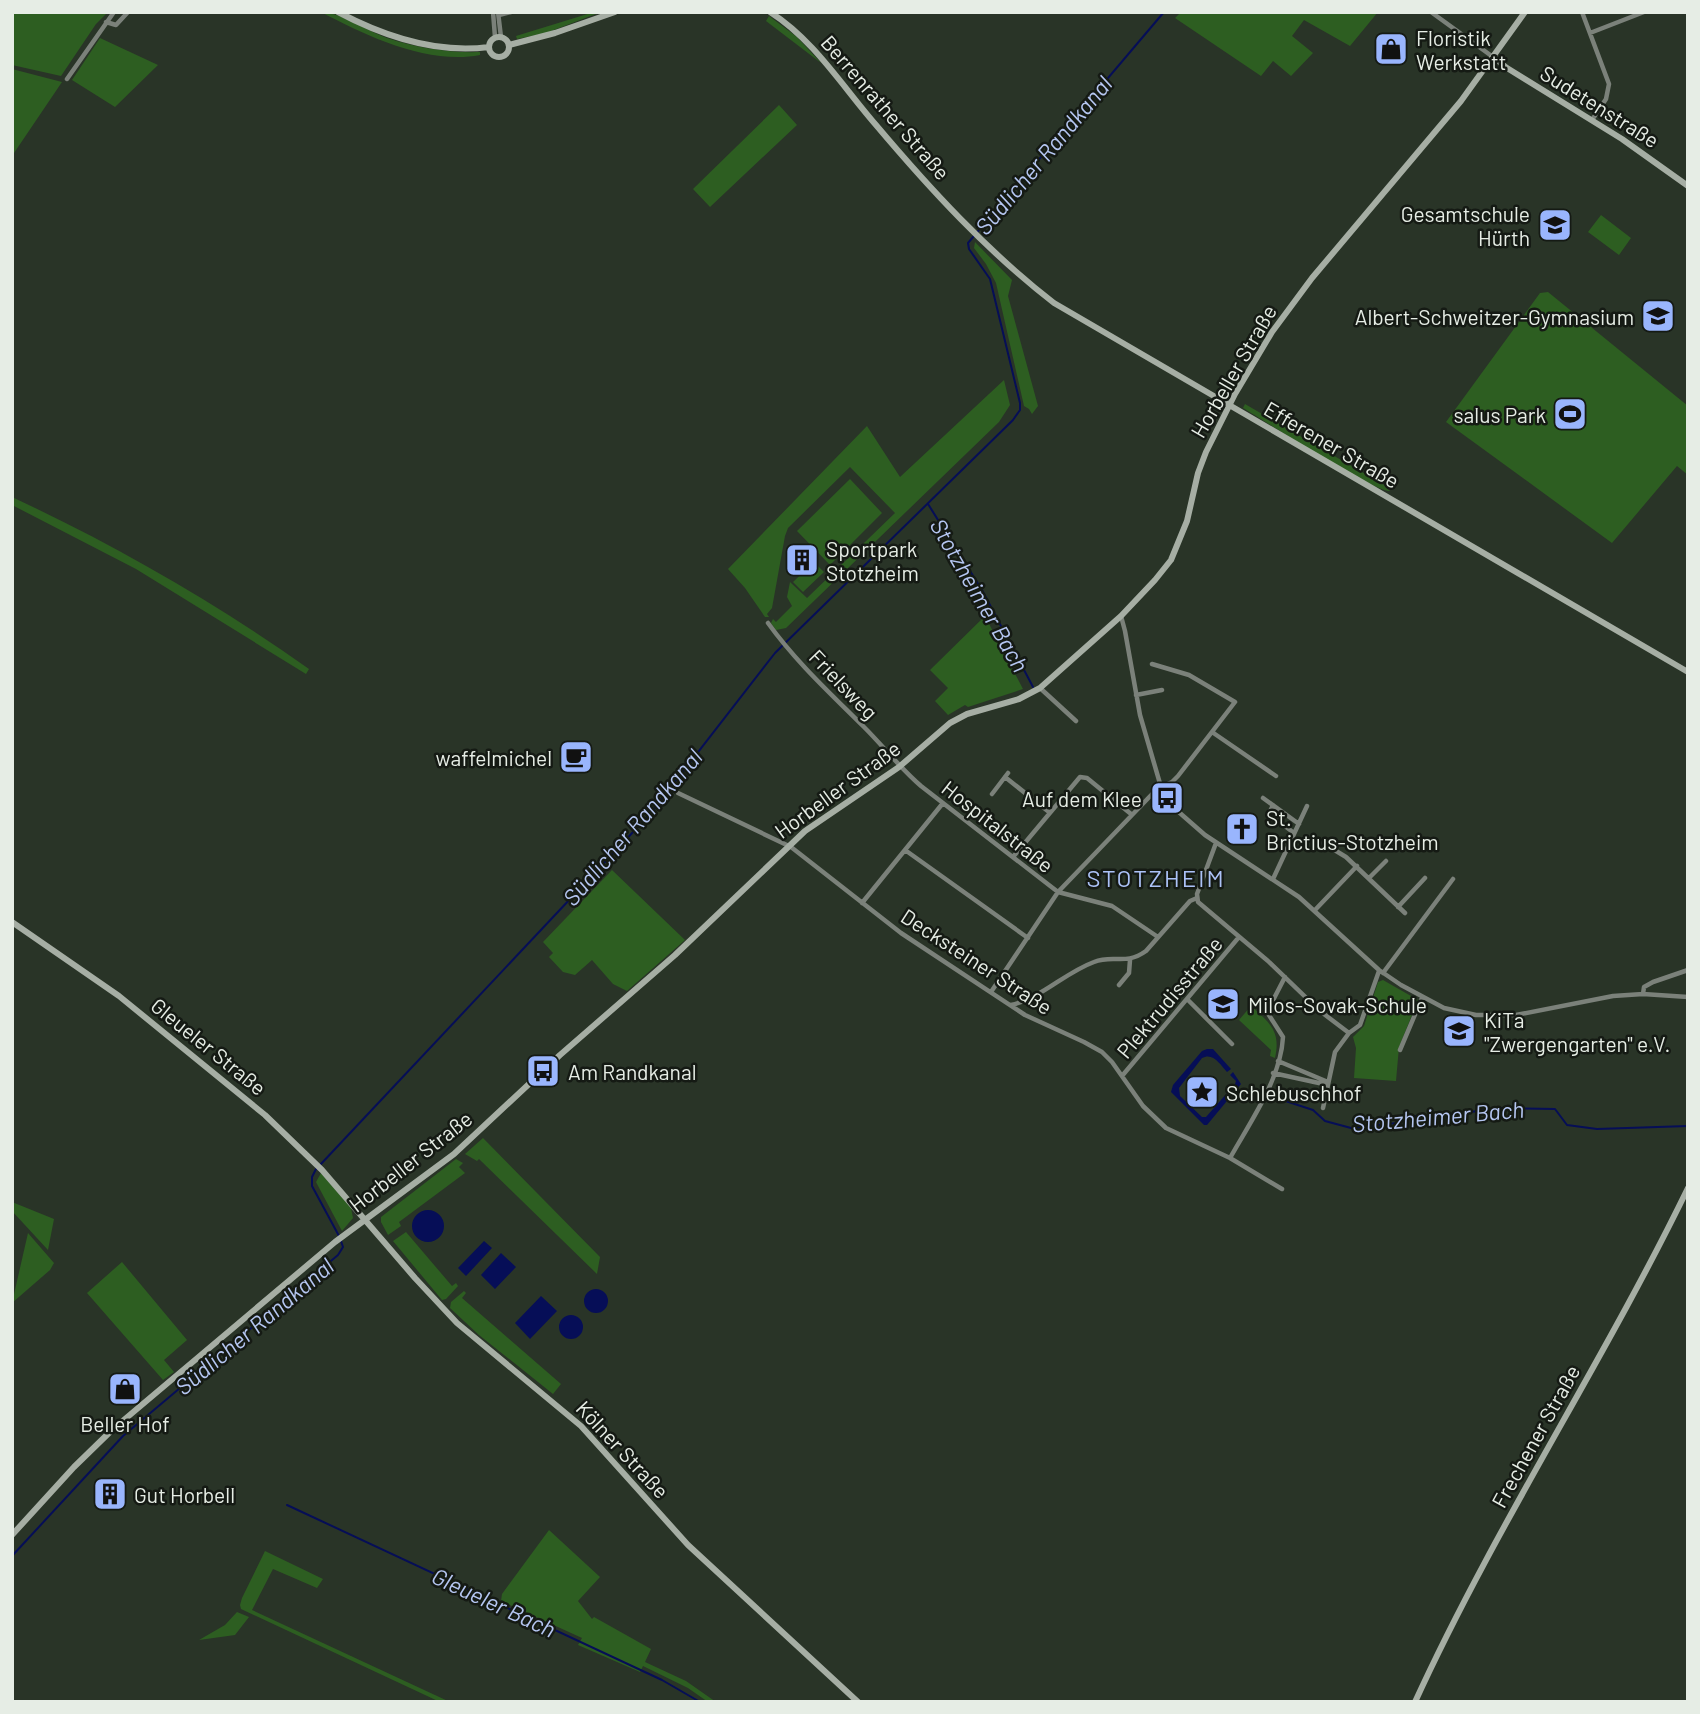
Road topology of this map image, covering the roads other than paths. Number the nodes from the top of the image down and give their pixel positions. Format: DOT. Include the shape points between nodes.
graph roads {
  1 [pos="114,12"];
  2 [pos="128,12"];
  3 [pos="338,12"];
  4 [pos="511,12"];
  5 [pos="615,12"];
  6 [pos="770,12"];
  7 [pos="1431,12"];
  8 [pos="1525,12"];
  9 [pos="1583,12"];
  10 [pos="1644,12"];
  11 [pos="497,13"];
  12 [pos="106,22"];
  13 [pos="1590,33"];
  14 [pos="498,37"];
  15 [pos="509,45"];
  16 [pos="489,47"];
  17 [pos="1493,57"];
  18 [pos="67,79"];
  19 [pos="1592,120"];
  20 [pos="1687,183"];
  21 [pos="971,229"];
  22 [pos="1230,405"];
  23 [pos="1121,616"];
  24 [pos="768,623"];
  25 [pos="1152,664"];
  26 [pos="1688,672"];
  27 [pos="1040,688"];
  28 [pos="1163,690"];
  29 [pos="1136,695"];
  30 [pos="1076,721"];
  31 [pos="1212,732"];
  32 [pos="899,767"];
  33 [pos="1276,776"];
  34 [pos="1161,787"];
  35 [pos="678,793"];
  36 [pos="992,794"];
  37 [pos="1263,798"];
  38 [pos="943,803"];
  39 [pos="1273,805"];
  40 [pos="1307,807"];
  41 [pos="1049,812"];
  42 [pos="1131,814"];
  43 [pos="1299,824"];
  44 [pos="1294,833"];
  45 [pos="1216,843"];
  46 [pos="1323,844"];
  47 [pos="788,845"];
  48 [pos="905,850"];
  49 [pos="1013,858"];
  50 [pos="1386,861"];
  51 [pos="1357,866"];
  52 [pos="1368,878"];
  53 [pos="1425,878"];
  54 [pos="1273,879"];
  55 [pos="1453,879"];
  56 [pos="1058,892"];
  57 [pos="1197,898"];
  58 [pos="862,903"];
  59 [pos="1398,907"];
  60 [pos="1315,911"];
  61 [pos="1405,913"];
  62 [pos="12,922"];
  63 [pos="1158,937"];
  64 [pos="1239,937"];
  65 [pos="1028,938"];
  66 [pos="1130,960"];
  67 [pos="1688,970"];
  68 [pos="1381,972"];
  69 [pos="1285,977"];
  70 [pos="1119,985"];
  71 [pos="991,992"];
  72 [pos="1643,994"];
  73 [pos="1688,997"];
  74 [pos="1422,998"];
  75 [pos="1187,999"];
  76 [pos="1028,1000"];
  77 [pos="1011,1005"];
  78 [pos="1025,1015"];
  79 [pos="1349,1033"];
  80 [pos="1233,1044"];
  81 [pos="1400,1050"];
  82 [pos="1278,1061"];
  83 [pos="1273,1073"];
  84 [pos="1122,1076"];
  85 [pos="1328,1083"];
  86 [pos="1324,1108"];
  87 [pos="1230,1158"];
  88 [pos="1688,1188"];
  89 [pos="1282,1189"];
  90 [pos="365,1218"];
  91 [pos="12,1535"];
  92 [pos="858,1702"];
  93 [pos="1415,1702"];
  1 -- 12 [label="street"];
  2 -- 12 [label="street" via="116,25"];
  3 -- 16 [label="street" via="412,42"];
  4 -- 11 [label="street"];
  5 -- 15 [label="street"];
  6 -- 21 [label="street, Berrenrather Straße" via="806,42"];
  7 -- 17 [label="street"];
  8 -- 17 [label="street, Horbeller Straße"];
  9 -- 13 [label="street"];
  10 -- 13 [label="street"];
  11 -- 14 [label="street"];
  12 -- 18 [label="street"];
  13 -- 19 [label="street" via="1609,85"];
  14 -- 15 [label="street"];
  14 -- 16 [label="street"];
  15 -- 16 [label="street" via="498,57"];
  17 -- 19 [label="street, Sudetenstraße"];
  17 -- 22 [label="street, Horbeller Straße" via="1290,307"];
  19 -- 20 [label="street, Sudetenstraße"];
  21 -- 22 [label="street, Efferener Straße" via="1054,303"];
  22 -- 23 [label="street, Horbeller Straße" via="1198,473 1177,548"];
  22 -- 26 [label="street, Efferener Straße"];
  23 -- 27 [label="street, Horbeller Straße"];
  23 -- 29 [label="street"];
  24 -- 32 [label="street, Frielsweg"];
  25 -- 31 [label="street" via="1189,675 1235,702"];
  27 -- 30 [label="street"];
  27 -- 32 [label="street, Horbeller Straße" via="950,723"];
  28 -- 29 [label="street"];
  29 -- 34 [label="street"];
  31 -- 33 [label="street"];
  31 -- 34 [label="street" via="1178,776"];
  32 -- 38 [label="street, Hospitalstraße"];
  32 -- 47 [label="street, Horbeller Straße"];
  34 -- 42 [label="street"];
  34 -- 45 [label="street" via="1184,818"];
  35 -- 47 [label="street, Decksteiner Straße"];
  36 -- 41 [label="street" via="1006,775"];
  37 -- 39 [label="street"];
  38 -- 48 [label="street"];
  38 -- 49 [label="street, Hospitalstraße"];
  39 -- 43 [label="street"];
  39 -- 44 [label="street" via="1269,814"];
  40 -- 43 [label="street"];
  41 -- 42 [label="street" via="1077,779 1084,777"];
  41 -- 49 [label="street"];
  42 -- 56 [label="street"];
  43 -- 44 [label="street"];
  44 -- 54 [label="street"];
  45 -- 54 [label="street"];
  45 -- 57 [label="street"];
  46 -- 51 [label="street"];
  47 -- 58 [label="street, Decksteiner Straße"];
  47 -- 90 [label="street, Horbeller Straße" via="675,955 448,1159"];
  48 -- 58 [label="street"];
  48 -- 65 [label="street"];
  49 -- 56 [label="street, Hospitalstraße"];
  50 -- 52 [label="street"];
  51 -- 52 [label="street"];
  51 -- 60 [label="street"];
  52 -- 59 [label="street"];
  53 -- 59 [label="street"];
  54 -- 60 [label="street"];
  55 -- 68 [label="street"];
  56 -- 63 [label="street, Hospitalstraße" via="1112,906"];
  56 -- 65 [label="street"];
  57 -- 63 [label="street"];
  57 -- 64 [label="street"];
  58 -- 71 [label="street, Decksteiner Straße"];
  59 -- 61 [label="street"];
  60 -- 68 [label="street"];
  62 -- 90 [label="street, Gleueler Straße" via="128,1003 265,1115"];
  63 -- 66 [label="street"];
  64 -- 69 [label="street"];
  64 -- 75 [label="street, Plektrudisstraße"];
  65 -- 71 [label="street"];
  66 -- 70 [label="street" via="1129,973"];
  66 -- 76 [label="street" via="1093,962"];
  67 -- 72 [label="street" via="1653,982 1644,987"];
  68 -- 74 [label="street"];
  68 -- 79 [label="street" via="1360,1025"];
  69 -- 79 [label="street"];
  69 -- 82 [label="street" via="1267,1012 1283,1037"];
  71 -- 77 [label="street, Decksteiner Straße"];
  72 -- 73 [label="street"];
  72 -- 74 [label="street" via="1503,1016 1466,1013"];
  74 -- 81 [label="street"];
  75 -- 80 [label="street"];
  75 -- 84 [label="street, Plektrudisstraße"];
  76 -- 77 [label="street"];
  76 -- 78 [label="street"];
  77 -- 78 [label="street, Decksteiner Straße"];
  78 -- 84 [label="street, Decksteiner Straße" via="1096,1049"];
  79 -- 85 [label="street" via="1335,1052"];
  82 -- 83 [label="street"];
  82 -- 85 [label="street"];
  83 -- 85 [label="street"];
  83 -- 87 [label="street" via="1262,1105"];
  84 -- 87 [label="street, Decksteiner Straße" via="1166,1128"];
  85 -- 86 [label="street"];
  87 -- 89 [label="street, Decksteiner Straße"];
  88 -- 93 [label="street, Frechener Straße" via="1505,1524"];
  90 -- 91 [label="street, Horbeller Straße" via="112,1430"];
  90 -- 92 [label="street, Kölner Straße" via="457,1323 581,1426 693,1551"];
}
